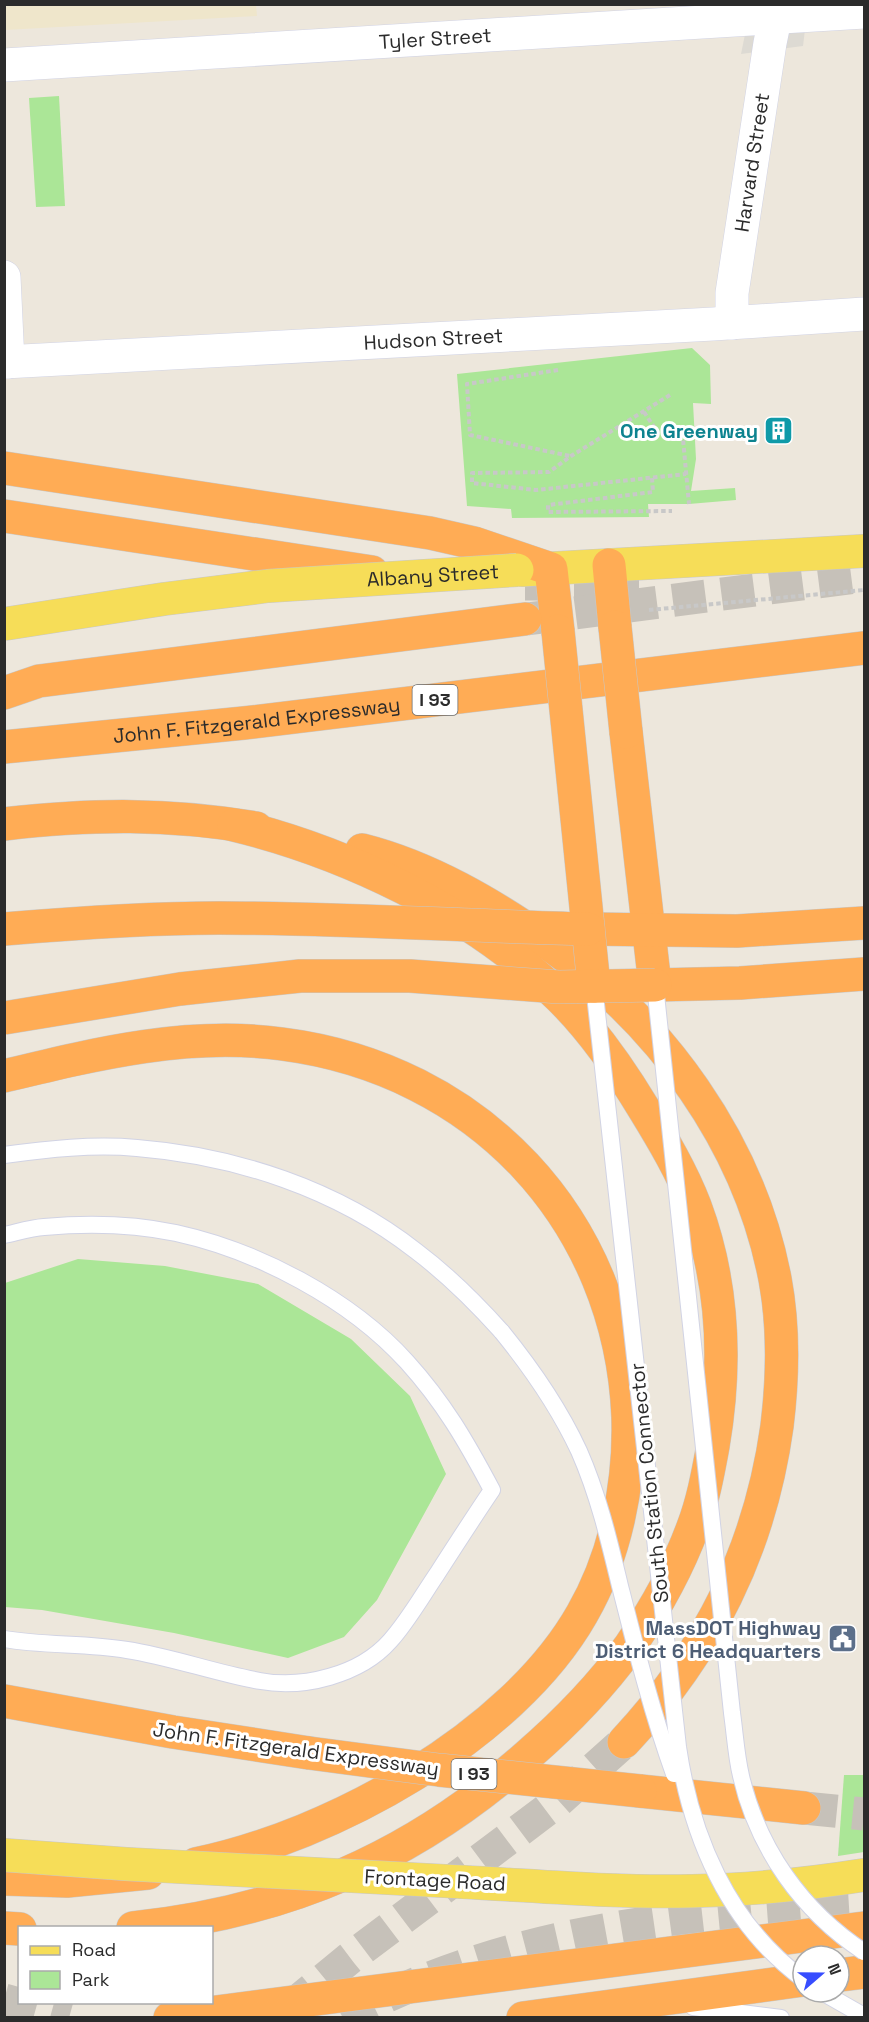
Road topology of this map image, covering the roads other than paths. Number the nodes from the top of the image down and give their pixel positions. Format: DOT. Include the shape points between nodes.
graph roads {
  1 [pos="777,10"];
  2 [pos="864,12"];
  3 [pos="4,65"];
  4 [pos="4,277"];
  5 [pos="864,314"];
  6 [pos="732,323"];
  7 [pos="7,362"];
  8 [pos="4,468"];
  9 [pos="4,516"];
  10 [pos="864,551"];
  11 [pos="609,566"];
  12 [pos="526,570"];
  13 [pos="525,619"];
  14 [pos="4,624"];
  15 [pos="864,648"];
  16 [pos="4,693"];
  17 [pos="4,747"];
  18 [pos="4,824"];
  19 [pos="234,825"];
  20 [pos="864,923"];
  21 [pos="4,929"];
  22 [pos="588,929"];
  23 [pos="648,930"];
  24 [pos="864,974"];
  25 [pos="655,985"];
  26 [pos="594,986"];
  27 [pos="4,1018"];
  28 [pos="4,1076"];
  29 [pos="4,1155"];
  30 [pos="4,1235"];
  31 [pos="4,1639"];
  32 [pos="4,1701"];
  33 [pos="4,1725"];
  34 [pos="141,1726"];
  35 [pos="624,1742"];
  36 [pos="804,1808"];
  37 [pos="703,1845"];
  38 [pos="4,1855"];
  39 [pos="864,1875"];
  40 [pos="4,1879"];
  41 [pos="150,1926"];
  42 [pos="864,1928"];
  43 [pos="864,1952"];
  44 [pos="791,1968"];
  45 [pos="791,1981"];
  46 [pos="843,2004"];
  47 [pos="864,2016"];
  48 [pos="170,2018"];
  49 [pos="523,2018"];
  50 [pos="606,2018"];
  51 [pos="781,2018"];
  1 -- 2 [label="street, Tyler Street"];
  1 -- 3 [label="street, Tyler Street"];
  1 -- 6 [label="street, Harvard Street" via="732,293"];
  4 -- 7 [label="street"];
  5 -- 6 [label="street, Hudson Street"];
  6 -- 7 [label="street, Hudson Street"];
  8 -- 12 [label="highway" via="453,537"];
  9 -- 12 [label="highway" via="425,578"];
  10 -- 11 [label="main road, Albany Street"];
  11 -- 12 [label="main road, Albany Street"];
  11 -- 23 [label="highway, bridge" via="628,619"];
  12 -- 14 [label="main road, Albany Street, bridge" via="268,586"];
  12 -- 22 [label="highway, bridge" via="558,631"];
  13 -- 16 [label="highway" via="39,681"];
  15 -- 17 [label="highway, John F. Fitzgerald Expressway / I 93" via="254,722"];
  18 -- 19 [label="highway" via="134,816"];
  19 -- 35 [label="highway" via="338,844 414,867 478,900 556,949 628,1010 672,1060 721,1134 752,1198 775,1280 782,1347 779,1408 766,1486 749,1542 712,1623 662,1698"];
  19 -- 41 [label="highway" via="350,863 444,911 496,944 550,988 594,1035 633,1090 694,1202 717,1285 720,1401 702,1500 666,1584 628,1648 533,1751 437,1826 363,1867 302,1891 234,1911"];
  20 -- 23 [label="highway" via="736,932"];
  21 -- 22 [label="highway, bridge" via="228,918"];
  22 -- 23 [label="highway"];
  22 -- 26 [label="highway, bridge"];
  23 -- 25 [label="highway"];
  24 -- 25 [label="highway"];
  25 -- 26 [label="highway, bridge"];
  25 -- 43 [label="lane, bridge" via="741,1776 760,1832 783,1874 820,1916"];
  26 -- 27 [label="highway, bridge" via="410,976 300,976 180,989"];
  26 -- 37 [label="lane, South Station Connector, bridge" via="678,1747 687,1796"];
  28 -- 40 [label="highway" via="132,1048 251,1041 309,1048 362,1061 437,1095 510,1149 552,1196 588,1253 619,1346 625,1377 628,1442 614,1536 582,1616 531,1682 432,1763 341,1815 213,1861 102,1879"];
  29 -- 37 [label="lane, bridge" via="84,1147 136,1148 200,1156 269,1174 343,1205 394,1235 470,1298 523,1357 579,1452 606,1530 656,1718"];
  30 -- 31 [label="lane" via="42,1227 133,1226 217,1245 303,1282 344,1307 405,1360 456,1424 492,1490 389,1642 372,1656 312,1682 261,1681 127,1650"];
  32 -- 34 [label="highway, John F. Fitzgerald Expressway / I 93"];
  33 -- 34 [label="highway"];
  34 -- 36 [label="highway, John F. Fitzgerald Expressway / I 93, bridge" via="439,1770"];
  37 -- 44 [label="lane, South Station Connector, bridge" via="724,1890 754,1931"];
  38 -- 39 [label="main road, Frontage Road, bridge" via="626,1890 782,1886"];
  42 -- 48 [label="highway"];
  45 -- 49 [label="highway"];
  46 -- 47 [label="lane"];
  50 -- 51 [label="lane" via="701,2007"];
}
